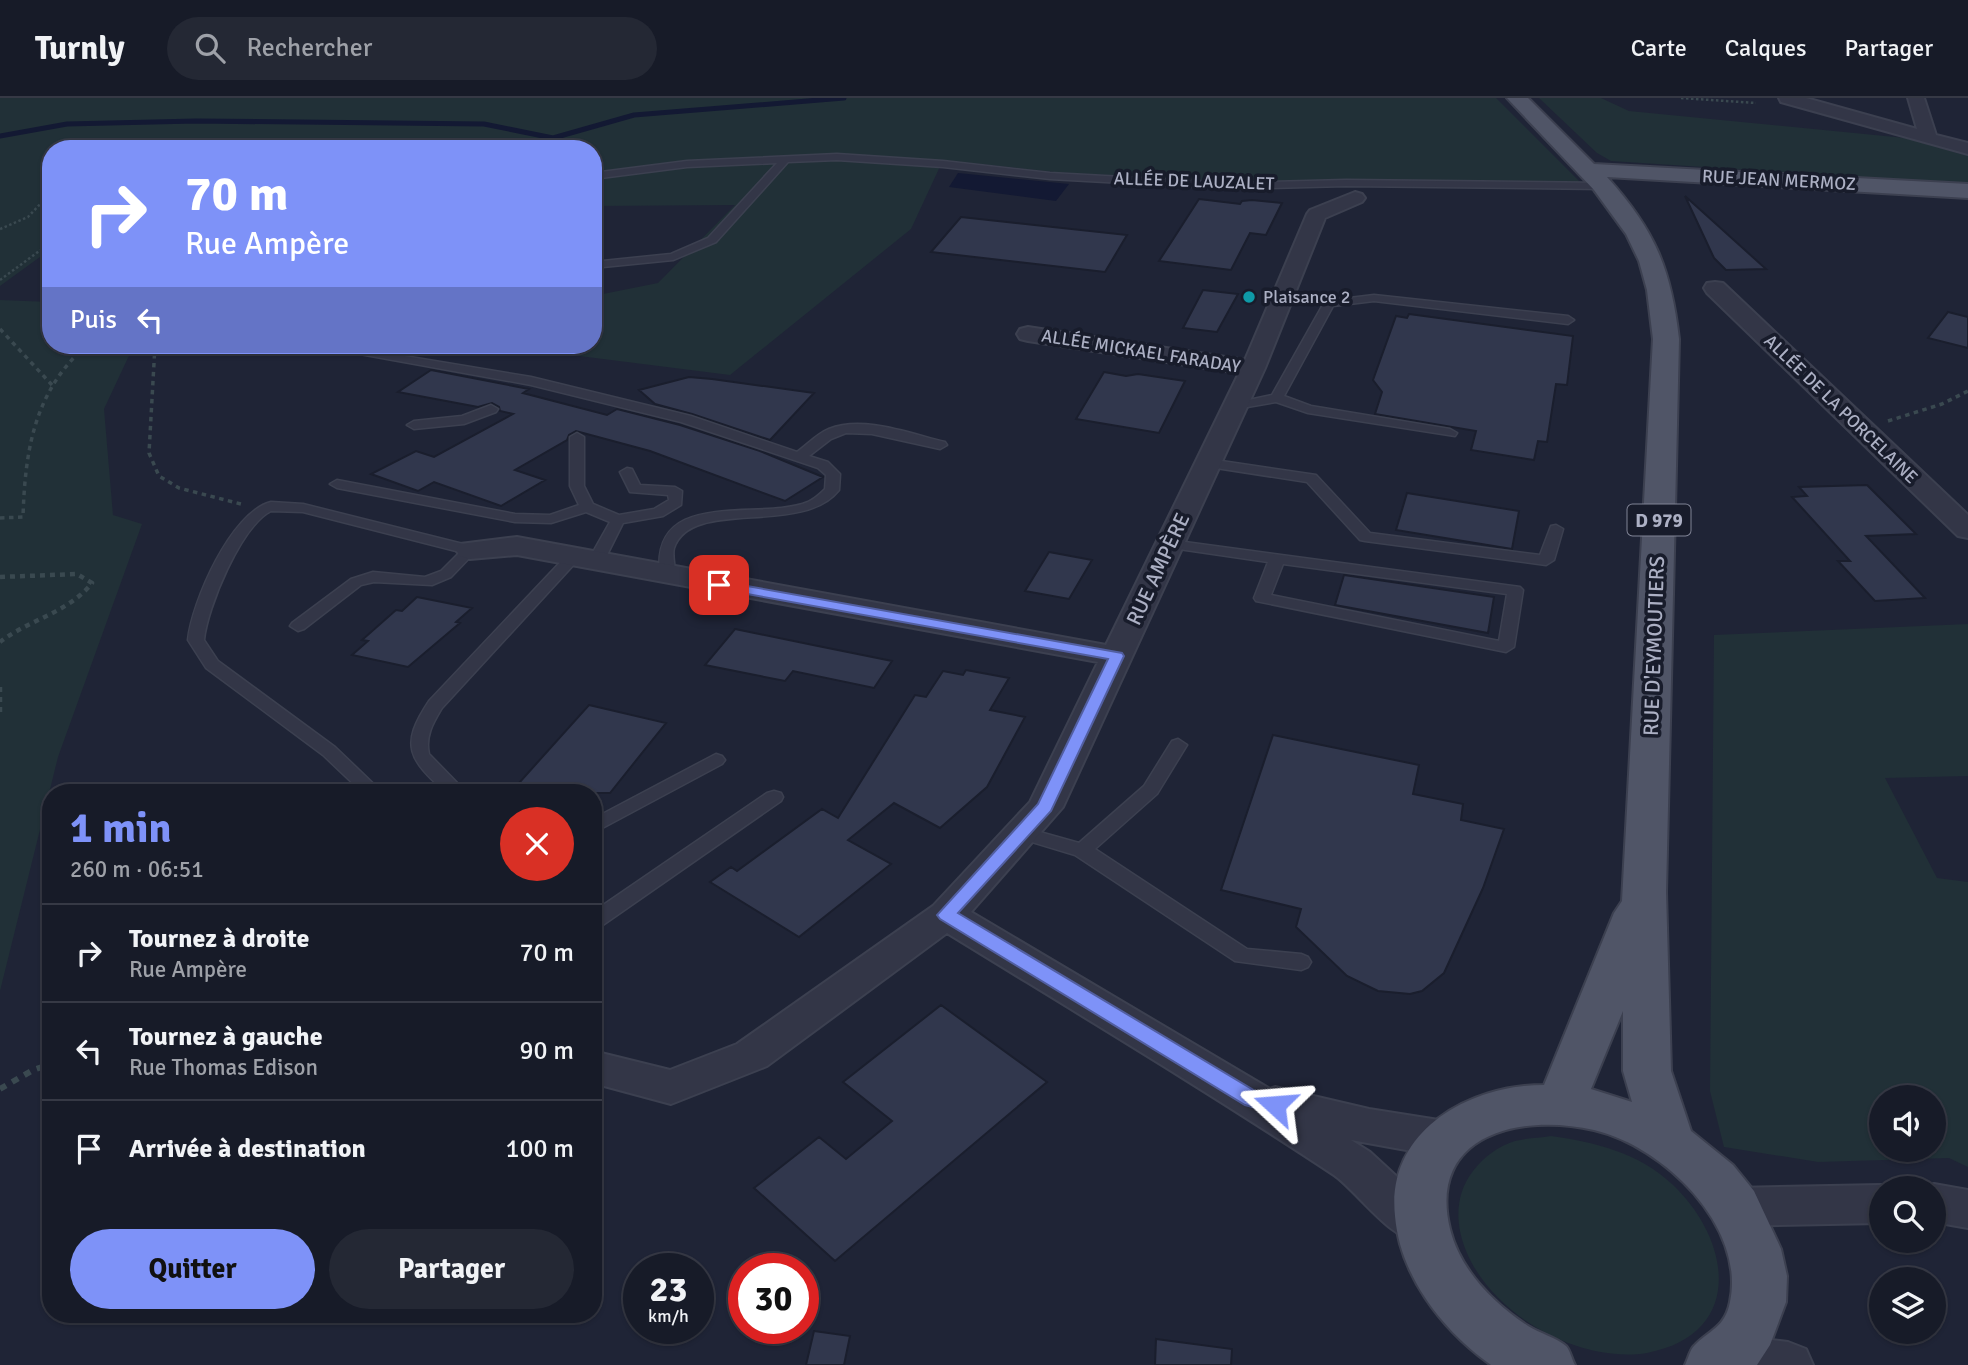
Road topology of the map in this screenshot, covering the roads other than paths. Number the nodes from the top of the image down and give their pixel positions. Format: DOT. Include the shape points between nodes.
graph roads {
  1 [pos="1517,98"];
  2 [pos="1787,98"];
  3 [pos="1916,98"];
  4 [pos="1929,139"];
  5 [pos="1968,149"];
  6 [pos="786,159"];
  7 [pos="602,175"];
  8 [pos="1597,178"];
  9 [pos="1968,191"];
  10 [pos="1355,198"];
  11 [pos="602,264"];
  12 [pos="1715,288"];
  13 [pos="1568,320"];
  14 [pos="1028,334"];
  15 [pos="378,354"];
  16 [pos="1253,368"];
  17 [pos="1277,398"];
  18 [pos="1235,407"];
  19 [pos="491,410"];
  20 [pos="414,425"];
  21 [pos="1450,433"];
  22 [pos="576,437"];
  23 [pos="940,445"];
  24 [pos="799,457"];
  25 [pos="1208,463"];
  26 [pos="627,472"];
  27 [pos="337,484"];
  28 [pos="587,507"];
  29 [pos="618,520"];
  30 [pos="1556,530"];
  31 [pos="1968,530"];
  32 [pos="1170,544"];
  33 [pos="470,550"];
  34 [pos="1277,558"];
  35 [pos="585,559"];
  36 [pos="668,575"];
  37 [pos="298,626"];
  38 [pos="1117,656"];
  39 [pos="1178,745"];
  40 [pos="716,760"];
  41 [pos="364,784"];
  42 [pos="448,784"];
  43 [pos="774,797"];
  44 [pos="602,822"];
  45 [pos="1021,833"];
  46 [pos="1082,850"];
  47 [pos="1644,892"];
  48 [pos="946,915"];
  49 [pos="602,916"];
  50 [pos="1301,962"];
  51 [pos="602,1069"];
  52 [pos="1252,1099"];
  53 [pos="1560,1104"];
  54 [pos="1445,1139"];
  55 [pos="1668,1142"];
  56 [pos="1869,1204"];
  57 [pos="1946,1205"];
  58 [pos="1735,1207"];
  59 [pos="1968,1209"];
  60 [pos="1420,1222"];
  61 [pos="1486,1347"];
  62 [pos="1721,1361"];
  63 [pos="1546,1365"];
  64 [pos="1788,1365"];
  1 -- 8 [label="main road, D 979"];
  2 -- 4 [label="street"];
  3 -- 4 [label="street"];
  4 -- 5 [label="street"];
  6 -- 7 [label="lane, ALLÉE DE LAUZALET" via="687,164"];
  6 -- 8 [label="lane, ALLÉE DE LAUZALET" via="837,157 1233,186"];
  6 -- 11 [label="lane" via="712,240 673,257"];
  8 -- 9 [label="main road, RUE JEAN MERMOZ"];
  8 -- 47 [label="main road, RUE D'EYMOUTIERS / D 979" via="1641,240 1660,290 1666,339"];
  10 -- 16 [label="street, RUE AMPÈRE" via="1317,214"];
  12 -- 31 [label="street, ALLÉE DE LA PORCELAINE"];
  13 -- 17 [label="lane" via="1374,298 1329,303"];
  14 -- 16 [label="street, ALLÉE MICKAEL FARADAY"];
  15 -- 24 [label="lane" via="687,419"];
  16 -- 18 [label="street, RUE AMPÈRE"];
  17 -- 18 [label="lane"];
  17 -- 21 [label="lane" via="1308,409"];
  18 -- 25 [label="street, RUE AMPÈRE"];
  19 -- 20 [label="lane" via="453,421"];
  22 -- 28 [label="lane" via="577,486"];
  23 -- 24 [label="lane" via="843,429"];
  24 -- 36 [label="lane" via="834,474 832,490 822,500 811,506 712,517 691,524 673,536 667,547"];
  25 -- 30 [label="lane" via="1311,478 1365,537 1546,560"];
  25 -- 32 [label="street, RUE AMPÈRE"];
  26 -- 29 [label="lane" via="635,489 675,491 676,502 658,513"];
  27 -- 28 [label="lane" via="515,518 551,519"];
  28 -- 29 [label="lane"];
  29 -- 35 [label="lane"];
  32 -- 34 [label="lane"];
  32 -- 38 [label="street, RUE AMPÈRE"];
  33 -- 35 [label="street" via="517,546"];
  33 -- 37 [label="lane" via="446,574 427,582 373,578 356,582"];
  33 -- 41 [label="lane" via="303,508 262,509 236,543 200,615 196,640 212,664 329,751"];
  34 -- 34 [label="lane" via="1515,590 1506,647 1262,598"];
  35 -- 36 [label="street"];
  35 -- 42 [label="lane" via="435,705 420,728 416,747 423,761"];
  36 -- 38 [label="street"];
  38 -- 45 [label="street, RUE AMPÈRE" via="1045,807"];
  39 -- 46 [label="lane" via="1151,790"];
  40 -- 44 [label="lane"];
  43 -- 49 [label="lane"];
  45 -- 46 [label="lane"];
  45 -- 48 [label="street, RUE AMPÈRE"];
  46 -- 50 [label="lane" via="1242,956"];
  47 -- 53 [label="main road, D 979"];
  47 -- 55 [label="main road, D 979" via="1647,1070"];
  48 -- 51 [label="street, RUE AMPÈRE" via="752,1055 671,1087"];
  48 -- 52 [label="street"];
  52 -- 54 [label="street" via="1369,1127"];
  52 -- 60 [label="street" via="1354,1165"];
  53 -- 54 [label="main road" via="1515,1105 1476,1117"];
  53 -- 55 [label="main road" via="1597,1111"];
  54 -- 60 [label="main road" via="1429,1162 1420,1191"];
  55 -- 58 [label="main road" via="1706,1172"];
  56 -- 58 [label="street"];
  57 -- 59 [label="street"];
  58 -- 62 [label="main road" via="1755,1248 1761,1289 1752,1326"];
  60 -- 61 [label="main road" via="1432,1258"];
  61 -- 63 [label="main road"];
  62 -- 64 [label="street"];
}
